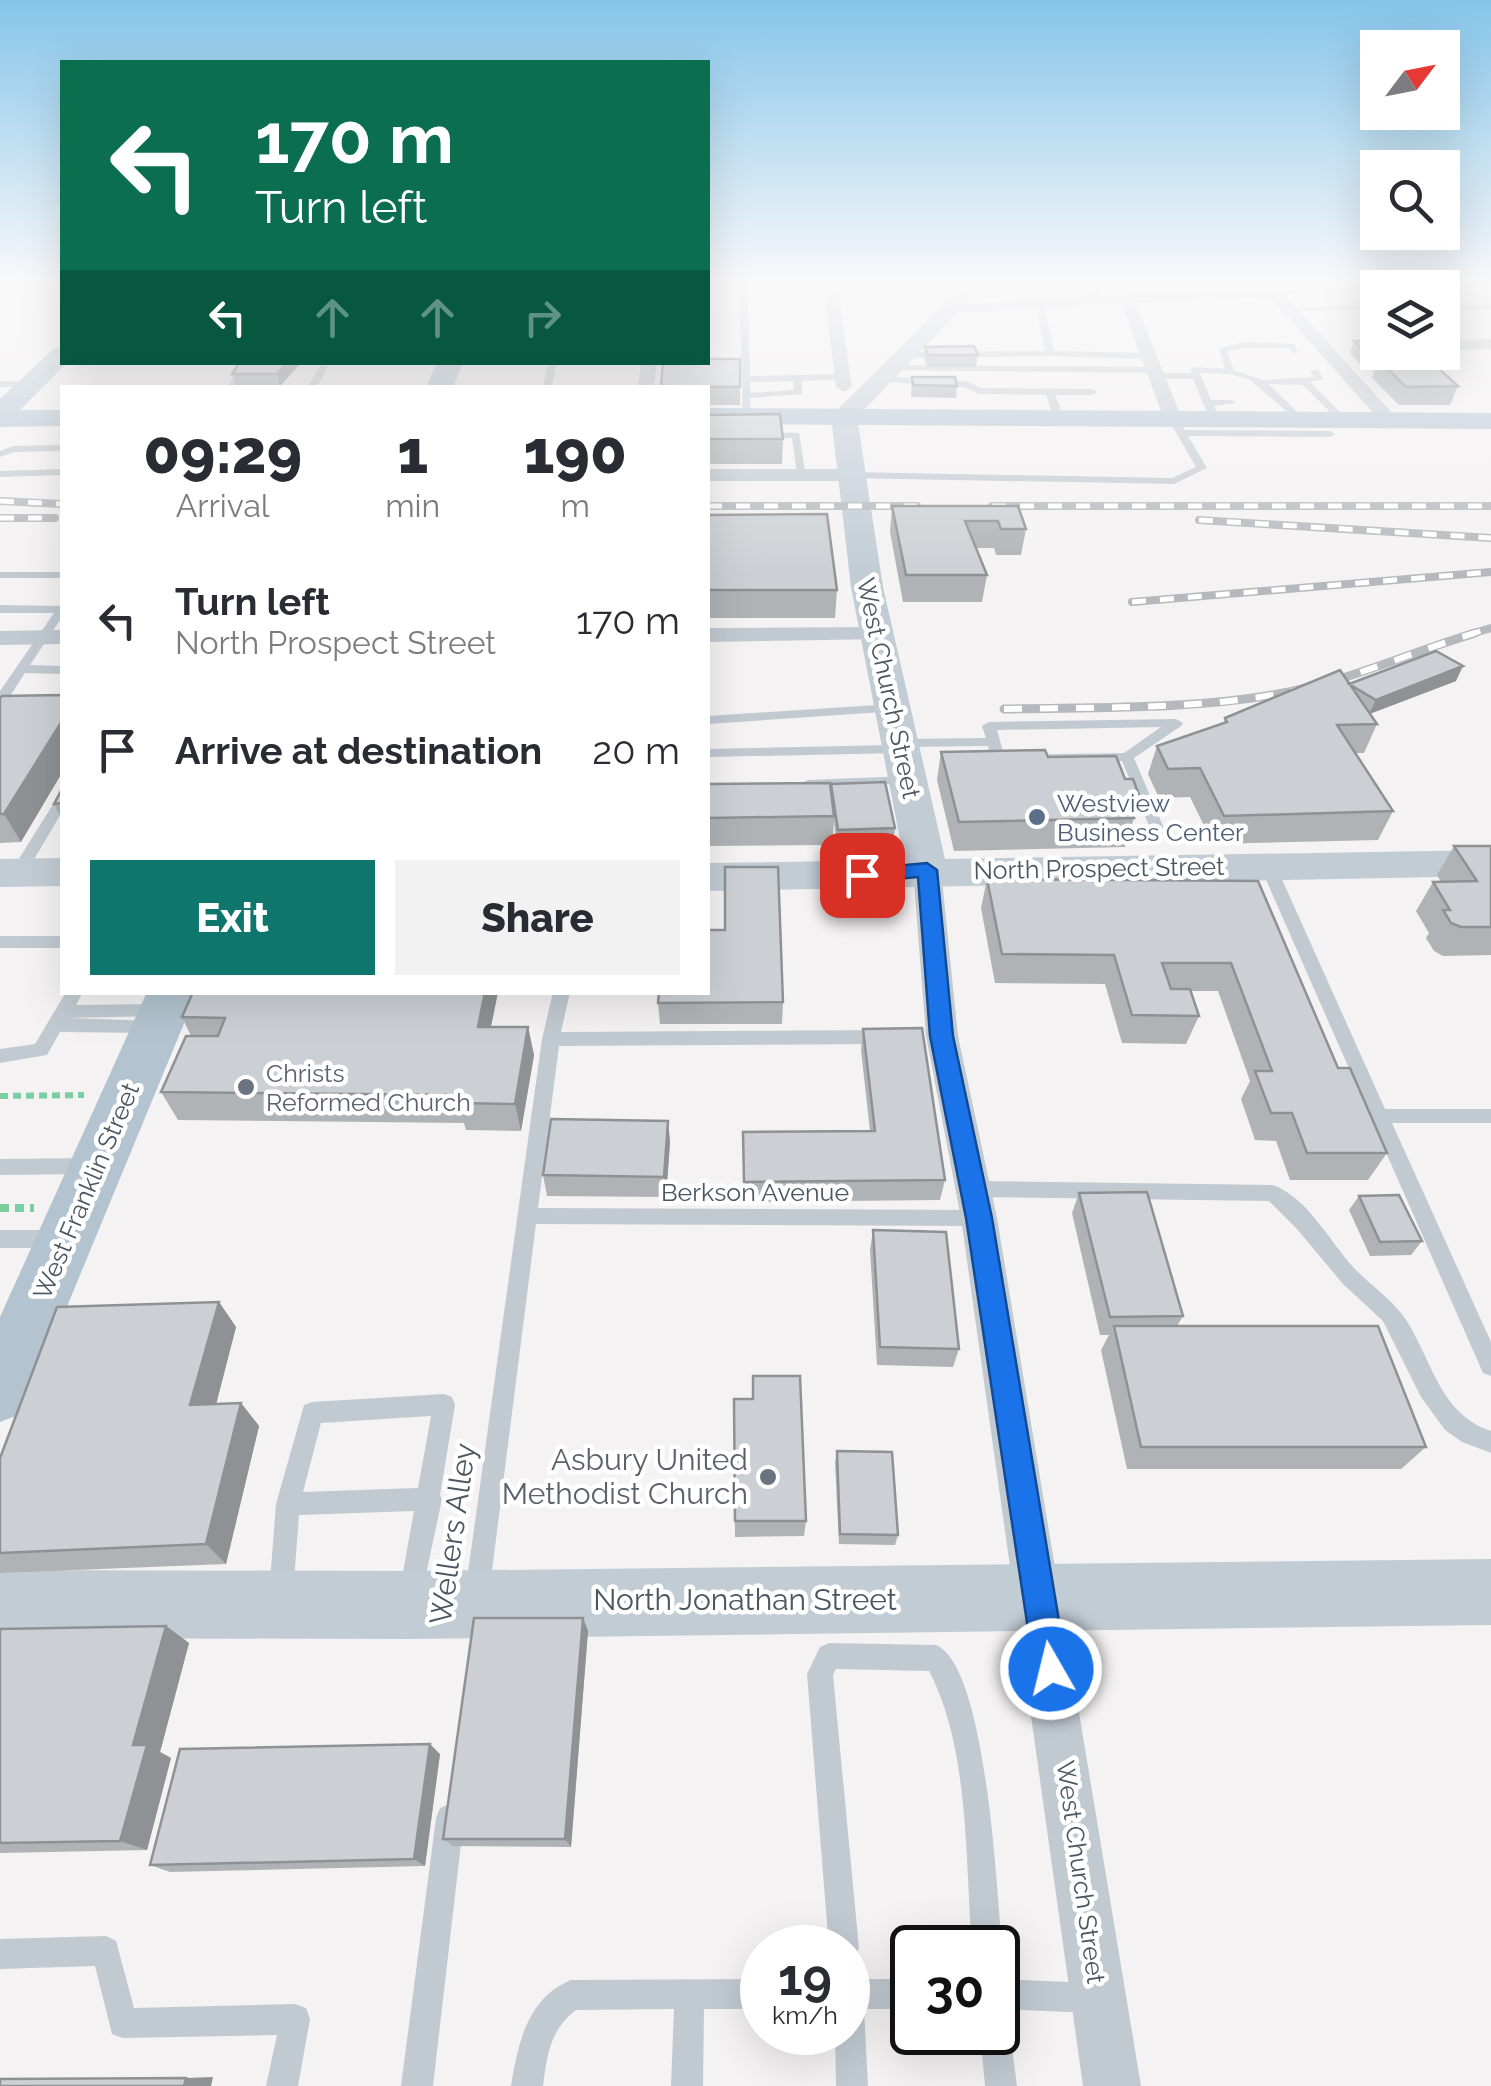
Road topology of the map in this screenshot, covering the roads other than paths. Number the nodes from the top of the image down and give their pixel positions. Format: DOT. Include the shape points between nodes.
graph roads {
  1 [pos="35,381"];
  2 [pos="745,381"];
  3 [pos="798,381"];
  4 [pos="807,381"];
  5 [pos="843,381"];
  6 [pos="864,381"];
  7 [pos="954,381"];
  8 [pos="1158,381"];
  9 [pos="1198,381"];
  10 [pos="1214,381"];
  11 [pos="1302,381"];
  12 [pos="1312,381"];
  13 [pos="1361,381"];
  14 [pos="1219,382"];
  15 [pos="1247,382"];
  16 [pos="1262,382"];
  17 [pos="1306,383"];
  18 [pos="0,384"];
  19 [pos="31,385"];
  20 [pos="1092,392"];
  21 [pos="844,393"];
  22 [pos="1258,399"];
  23 [pos="1054,403"];
  24 [pos="1217,403"];
  25 [pos="1287,405"];
  26 [pos="744,415"];
  27 [pos="710,416"];
  28 [pos="60,418"];
  29 [pos="1388,419"];
  30 [pos="1491,421"];
  31 [pos="1,424"];
  32 [pos="1175,425"];
  33 [pos="1336,426"];
  34 [pos="60,448"];
  35 [pos="4,452"];
  36 [pos="60,472"];
  37 [pos="0,474"];
  38 [pos="710,475"];
  39 [pos="802,475"];
  40 [pos="848,475"];
  41 [pos="0,576"];
  42 [pos="60,576"];
  43 [pos="0,609"];
  44 [pos="60,609"];
  45 [pos="875,634"];
  46 [pos="710,635"];
  47 [pos="53,637"];
  48 [pos="0,638"];
  49 [pos="22,669"];
  50 [pos="60,670"];
  51 [pos="16,699"];
  52 [pos="0,700"];
  53 [pos="710,720"];
  54 [pos="993,742"];
  55 [pos="899,745"];
  56 [pos="710,753"];
  57 [pos="1126,757"];
  58 [pos="785,785"];
  59 [pos="60,804"];
  60 [pos="1160,832"];
  61 [pos="1491,863"];
  62 [pos="1268,866"];
  63 [pos="927,870"];
  64 [pos="60,872"];
  65 [pos="9,873"];
  66 [pos="710,877"];
  67 [pos="0,942"];
  68 [pos="60,942"];
  69 [pos="73,995"];
  70 [pos="561,995"];
  71 [pos="164,1010"];
  72 [pos="61,1019"];
  73 [pos="922,1037"];
  74 [pos="552,1039"];
  75 [pos="0,1056"];
  76 [pos="1380,1116"];
  77 [pos="1491,1116"];
  78 [pos="0,1150"];
  79 [pos="23,1166"];
  80 [pos="95,1166"];
  81 [pos="0,1167"];
  82 [pos="976,1204"];
  83 [pos="530,1216"];
  84 [pos="56,1223"];
  85 [pos="0,1239"];
  86 [pos="15,1323"];
  87 [pos="1491,1366"];
  88 [pos="0,1390"];
  89 [pos="1491,1442"];
  90 [pos="430,1499"];
  91 [pos="288,1504"];
  92 [pos="1491,1592"];
  93 [pos="1040,1598"];
  94 [pos="281,1603"];
  95 [pos="0,1604"];
  96 [pos="408,1604"];
  97 [pos="475,1612"];
  98 [pos="453,1796"];
  99 [pos="842,1925"];
  100 [pos="984,1925"];
  101 [pos="0,1954"];
  102 [pos="689,1994"];
  103 [pos="740,1994"];
  104 [pos="1020,1995"];
  105 [pos="1100,2000"];
  106 [pos="851,2055"];
  107 [pos="998,2055"];
  108 [pos="282,2086"];
  109 [pos="417,2086"];
  110 [pos="527,2086"];
  111 [pos="688,2086"];
  112 [pos="852,2086"];
  113 [pos="1001,2086"];
  114 [pos="1112,2086"];
  1 -- 19 [label="main road"];
  2 -- 26 [label="lane"];
  3 -- 26 [label="lane" via="800,392"];
  4 -- 21 [label="lane"];
  5 -- 21 [label="street, West Church Street"];
  6 -- 21 [label="main road"];
  7 -- 23 [label="lane"];
  8 -- 32 [label="street"];
  9 -- 24 [label="lane"];
  10 -- 14 [label="lane"];
  11 -- 17 [label="lane"];
  12 -- 17 [label="lane"];
  13 -- 29 [label="street"];
  15 -- 16 [label="lane"];
  16 -- 17 [label="lane"];
  16 -- 25 [label="lane"];
  17 -- 33 [label="lane"];
  18 -- 19 [label="lane"];
  19 -- 31 [label="main road"];
  20 -- 23 [label="lane"];
  21 -- 23 [label="main road"];
  21 -- 26 [label="main road" via="790,416"];
  21 -- 40 [label="main road, West Church Street"];
  22 -- 25 [label="lane"];
  23 -- 32 [label="main road"];
  24 -- 25 [label="main road"];
  24 -- 32 [label="main road"];
  25 -- 33 [label="main road"];
  26 -- 27 [label="main road"];
  26 -- 39 [label="lane" via="796,435"];
  28 -- 31 [label="main road"];
  29 -- 30 [label="main road"];
  29 -- 33 [label="main road"];
  31 -- 35 [label="lane"];
  32 -- 33 [label="lane"];
  32 -- 40 [label="lane" via="1202,468 1174,481"];
  34 -- 35 [label="lane"];
  36 -- 37 [label="lane"];
  38 -- 39 [label="street"];
  39 -- 40 [label="street"];
  40 -- 45 [label="main road, West Church Street"];
  41 -- 42 [label="lane"];
  43 -- 44 [label="lane"];
  45 -- 46 [label="street"];
  45 -- 55 [label="main road, West Church Street"];
  47 -- 48 [label="street"];
  47 -- 49 [label="lane"];
  49 -- 50 [label="lane"];
  49 -- 52 [label="lane"];
  51 -- 52 [label="lane"];
  53 -- 55 [label="lane"];
  54 -- 55 [label="lane"];
  54 -- 57 [label="lane" via="998,759"];
  54 -- 57 [label="lane" via="989,726 1176,723"];
  55 -- 56 [label="lane"];
  55 -- 58 [label="lane"];
  55 -- 63 [label="main road, West Church Street"];
  57 -- 60 [label="lane"];
  59 -- 65 [label="lane"];
  61 -- 62 [label="main road, North Prospect Street"];
  62 -- 63 [label="main road, North Prospect Street"];
  62 -- 76 [label="lane"];
  63 -- 66 [label="main road, North Prospect Street"];
  63 -- 73 [label="street, West Church Street"];
  64 -- 65 [label="main road"];
  67 -- 68 [label="lane"];
  69 -- 72 [label="lane"];
  70 -- 74 [label="lane, Wellers Alley"];
  71 -- 72 [label="lane"];
  71 -- 80 [label="main road, West Franklin Street"];
  72 -- 75 [label="lane" via="41,1050"];
  73 -- 74 [label="lane"];
  73 -- 82 [label="street, West Church Street"];
  74 -- 83 [label="lane, Wellers Alley"];
  76 -- 77 [label="lane"];
  76 -- 87 [label="lane"];
  78 -- 79 [label="lane"];
  79 -- 80 [label="lane"];
  79 -- 81 [label="lane"];
  80 -- 84 [label="main road, West Franklin Street"];
  82 -- 83 [label="lane, Berkson Avenue"];
  82 -- 89 [label="lane, Berkson Avenue" via="1273,1193 1298,1211 1322,1248 1390,1315 1446,1417 1472,1438"];
  82 -- 93 [label="street, West Church Street"];
  83 -- 97 [label="lane, Wellers Alley"];
  84 -- 85 [label="lane"];
  84 -- 86 [label="main road, West Franklin Street"];
  86 -- 88 [label="main road, West Franklin Street"];
  90 -- 91 [label="lane"];
  90 -- 91 [label="lane" via="444,1406 312,1413"];
  90 -- 96 [label="lane"];
  91 -- 94 [label="lane"];
  92 -- 93 [label="main road, North Jonathan Street"];
  93 -- 97 [label="main road, North Jonathan Street"];
  93 -- 105 [label="street, West Church Street"];
  94 -- 95 [label="main road, North Jonathan Street"];
  94 -- 96 [label="main road, North Jonathan Street"];
  96 -- 97 [label="main road, North Jonathan Street"];
  98 -- 109 [label="lane"];
  99 -- 100 [label="lane" via="820,1674 829,1656 936,1658 950,1677 964,1736"];
  101 -- 108 [label="lane" via="106,1951 123,2024 296,2019"];
  102 -- 103 [label="lane"];
  102 -- 110 [label="lane" via="571,1995 548,2009"];
  102 -- 111 [label="lane"];
  104 -- 105 [label="lane"];
  105 -- 114 [label="street, West Church Street"];
  106 -- 112 [label="lane"];
  107 -- 113 [label="lane"];
}
